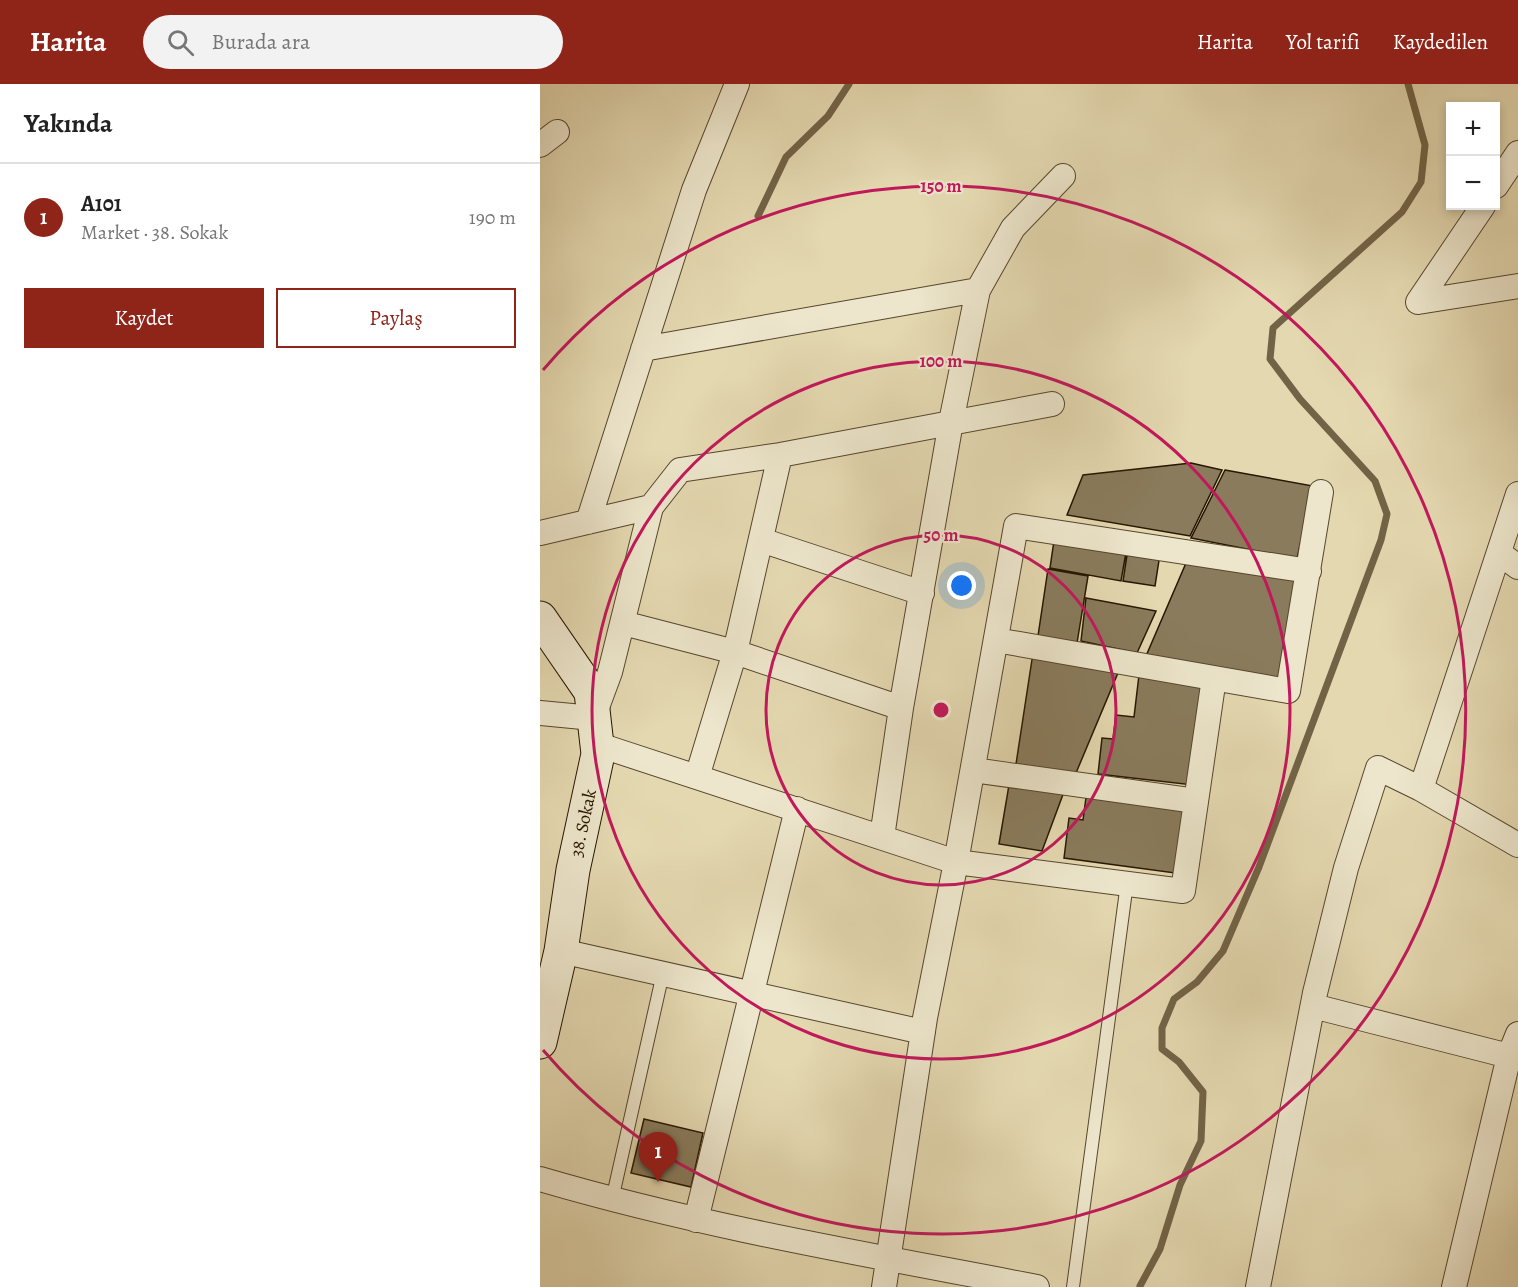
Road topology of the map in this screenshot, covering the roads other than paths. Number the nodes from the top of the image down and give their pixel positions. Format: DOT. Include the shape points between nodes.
graph roads {
  1 [pos="737,84"];
  2 [pos="1518,153"];
  3 [pos="1063,176"];
  4 [pos="1500,180"];
  5 [pos="1480,210"];
  6 [pos="1518,286"];
  7 [pos="978,290"];
  8 [pos="643,349"];
  9 [pos="1052,404"];
  10 [pos="951,422"];
  11 [pos="780,455"];
  12 [pos="1321,492"];
  13 [pos="1518,494"];
  14 [pos="651,507"];
  15 [pos="588,522"];
  16 [pos="540,533"];
  17 [pos="761,540"];
  18 [pos="1509,560"];
  19 [pos="1309,571"];
  20 [pos="922,593"];
  21 [pos="540,618"];
  22 [pos="623,622"];
  23 [pos="996,640"];
  24 [pos="735,652"];
  25 [pos="1214,678"];
  26 [pos="901,708"];
  27 [pos="540,713"];
  28 [pos="595,731"];
  29 [pos="973,770"];
  30 [pos="697,777"];
  31 [pos="1420,789"];
  32 [pos="1196,801"];
  33 [pos="797,809"];
  34 [pos="882,837"];
  35 [pos="1518,845"];
  36 [pos="956,862"];
  37 [pos="1128,883"];
  38 [pos="561,951"];
  39 [pos="663,973"];
  40 [pos="752,993"];
  41 [pos="1313,1006"];
  42 [pos="923,1032"];
  43 [pos="1518,1034"];
  44 [pos="540,1042"];
  45 [pos="1509,1056"];
  46 [pos="540,1179"];
  47 [pos="612,1200"];
  48 [pos="696,1220"];
  49 [pos="888,1258"];
  50 [pos="884,1287"];
  51 [pos="1037,1287"];
  52 [pos="1073,1287"];
  53 [pos="1258,1287"];
  54 [pos="1454,1287"];
  1 -- 8 [label="street" via="694,190"];
  2 -- 4 [label="street"];
  3 -- 7 [label="street" via="1013,228"];
  5 -- 6 [label="street" via="1418,302"];
  7 -- 8 [label="street"];
  7 -- 10 [label="street"];
  8 -- 15 [label="street"];
  9 -- 10 [label="street"];
  10 -- 11 [label="street"];
  10 -- 20 [label="street"];
  11 -- 14 [label="street" via="680,470"];
  11 -- 17 [label="street"];
  12 -- 19 [label="street"];
  13 -- 18 [label="street"];
  14 -- 15 [label="street"];
  14 -- 22 [label="street"];
  15 -- 16 [label="street"];
  17 -- 20 [label="street"];
  17 -- 24 [label="street"];
  18 -- 31 [label="street"];
  19 -- 23 [label="street" via="1016,526"];
  19 -- 25 [label="street" via="1288,691"];
  20 -- 26 [label="street"];
  21 -- 28 [label="street, 38. Sokak" via="591,692"];
  22 -- 24 [label="street"];
  22 -- 28 [label="street"];
  23 -- 25 [label="street"];
  23 -- 29 [label="street"];
  24 -- 26 [label="street"];
  24 -- 30 [label="street"];
  25 -- 32 [label="street"];
  26 -- 34 [label="street"];
  27 -- 28 [label="street"];
  28 -- 30 [label="street"];
  28 -- 38 [label="street, 38. Sokak" via="598,754 573,870"];
  29 -- 32 [label="street"];
  29 -- 36 [label="street"];
  30 -- 33 [label="street"];
  31 -- 35 [label="street"];
  31 -- 41 [label="street" via="1378,768 1346,868"];
  32 -- 37 [label="street" via="1183,891"];
  33 -- 34 [label="street"];
  33 -- 40 [label="street"];
  34 -- 36 [label="street"];
  36 -- 37 [label="street"];
  36 -- 42 [label="street"];
  37 -- 52 [label="lane"];
  38 -- 39 [label="street"];
  38 -- 44 [label="street, 38. Sokak"];
  39 -- 40 [label="street"];
  39 -- 47 [label="lane"];
  40 -- 42 [label="street"];
  40 -- 48 [label="street"];
  41 -- 45 [label="street"];
  41 -- 53 [label="street"];
  42 -- 49 [label="street"];
  43 -- 45 [label="street"];
  45 -- 54 [label="street"];
  46 -- 47 [label="street"];
  47 -- 48 [label="street"];
  48 -- 49 [label="street"];
  49 -- 50 [label="street"];
  49 -- 51 [label="street"];
}
